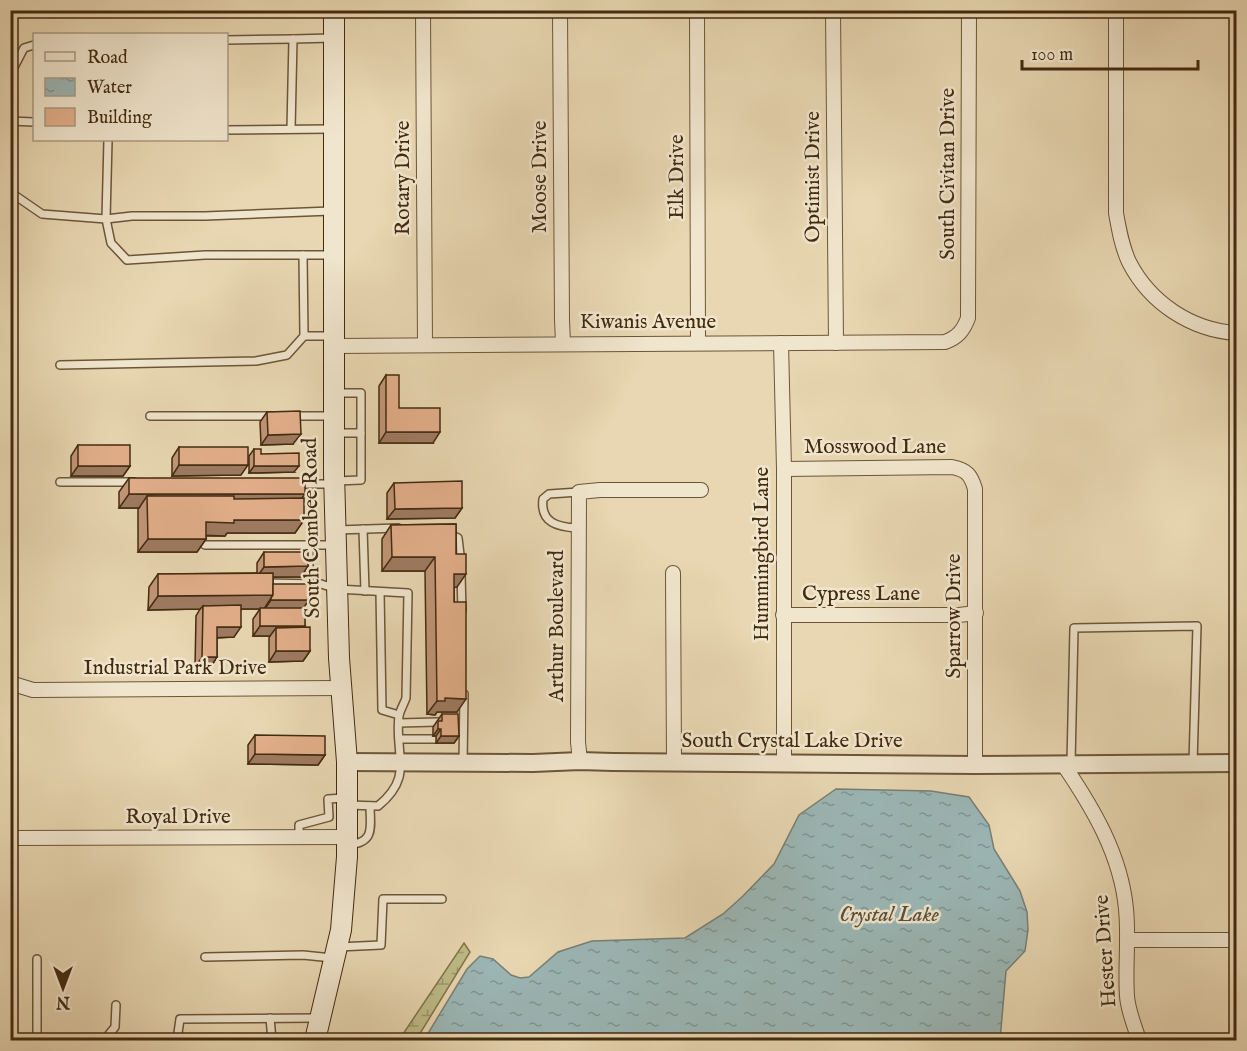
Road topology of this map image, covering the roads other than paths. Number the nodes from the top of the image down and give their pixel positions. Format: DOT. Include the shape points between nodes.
graph roads {
  1 [pos="334,10"];
  2 [pos="423,10"];
  3 [pos="560,10"];
  4 [pos="697,10"];
  5 [pos="833,10"];
  6 [pos="969,10"];
  7 [pos="1116,10"];
  8 [pos="334,38"];
  9 [pos="293,39"];
  10 [pos="228,40"];
  11 [pos="33,45"];
  12 [pos="10,75"];
  13 [pos="10,121"];
  14 [pos="33,122"];
  15 [pos="291,129"];
  16 [pos="334,129"];
  17 [pos="228,130"];
  18 [pos="108,141"];
  19 [pos="10,192"];
  20 [pos="334,211"];
  21 [pos="106,219"];
  22 [pos="303,255"];
  23 [pos="334,255"];
  24 [pos="1236,333"];
  25 [pos="959,334"];
  26 [pos="304,336"];
  27 [pos="335,341"];
  28 [pos="836,342"];
  29 [pos="563,343"];
  30 [pos="698,343"];
  31 [pos="781,344"];
  32 [pos="425,345"];
  33 [pos="60,365"];
  34 [pos="334,393"];
  35 [pos="150,416"];
  36 [pos="277,416"];
  37 [pos="288,416"];
  38 [pos="334,424"];
  39 [pos="361,433"];
  40 [pos="784,469"];
  41 [pos="965,471"];
  42 [pos="60,482"];
  43 [pos="144,482"];
  44 [pos="334,483"];
  45 [pos="286,484"];
  46 [pos="701,490"];
  47 [pos="579,492"];
  48 [pos="409,528"];
  49 [pos="577,528"];
  50 [pos="363,529"];
  51 [pos="440,529"];
  52 [pos="336,538"];
  53 [pos="205,545"];
  54 [pos="309,545"];
  55 [pos="673,573"];
  56 [pos="258,583"];
  57 [pos="309,584"];
  58 [pos="337,589"];
  59 [pos="365,591"];
  60 [pos="380,592"];
  61 [pos="976,613"];
  62 [pos="783,615"];
  63 [pos="462,616"];
  64 [pos="10,683"];
  65 [pos="464,687"];
  66 [pos="341,688"];
  67 [pos="399,719"];
  68 [pos="437,722"];
  69 [pos="453,722"];
  70 [pos="463,722"];
  71 [pos="400,739"];
  72 [pos="436,739"];
  73 [pos="454,739"];
  74 [pos="463,756"];
  75 [pos="580,760"];
  76 [pos="347,762"];
  77 [pos="400,763"];
  78 [pos="674,763"];
  79 [pos="1193,763"];
  80 [pos="1236,763"];
  81 [pos="784,764"];
  82 [pos="1067,764"];
  83 [pos="975,765"];
  84 [pos="347,801"];
  85 [pos="370,806"];
  86 [pos="299,837"];
  87 [pos="10,838"];
  88 [pos="347,841"];
  89 [pos="442,899"];
  90 [pos="1127,940"];
  91 [pos="1236,940"];
  92 [pos="336,952"];
  93 [pos="205,957"];
  94 [pos="37,959"];
  95 [pos="116,1005"];
  96 [pos="270,1018"];
  97 [pos="321,1018"];
  98 [pos="37,1041"];
  99 [pos="106,1041"];
  100 [pos="177,1041"];
  101 [pos="272,1041"];
  102 [pos="315,1041"];
  103 [pos="1139,1041"];
  1 -- 8 [label="main road, South Combee Road"];
  2 -- 32 [label="street, Rotary Drive"];
  3 -- 29 [label="street, Moose Drive"];
  4 -- 30 [label="street, Elk Drive"];
  5 -- 28 [label="street, Optimist Drive"];
  6 -- 25 [label="street, South Civitan Drive" via="968,318"];
  7 -- 24 [label="street" via="1116,213 1125,251 1146,287 1171,311 1194,324"];
  8 -- 9 [label="lane"];
  8 -- 16 [label="main road, South Combee Road"];
  9 -- 10 [label="lane"];
  9 -- 15 [label="lane"];
  11 -- 12 [label="lane" via="24,48"];
  13 -- 14 [label="lane"];
  15 -- 16 [label="lane"];
  15 -- 17 [label="lane"];
  16 -- 20 [label="main road, South Combee Road"];
  18 -- 21 [label="lane"];
  19 -- 21 [label="lane" via="42,214"];
  20 -- 21 [label="lane"];
  20 -- 23 [label="main road, South Combee Road"];
  21 -- 22 [label="lane" via="111,243 127,260"];
  22 -- 23 [label="lane"];
  22 -- 26 [label="lane"];
  23 -- 27 [label="main road, South Combee Road"];
  25 -- 28 [label="street, Kiwanis Avenue" via="945,342"];
  26 -- 27 [label="lane"];
  26 -- 33 [label="lane" via="287,355 256,361"];
  27 -- 32 [label="street, Kiwanis Avenue"];
  27 -- 34 [label="main road, South Combee Road"];
  28 -- 31 [label="street, Kiwanis Avenue"];
  29 -- 30 [label="street, Kiwanis Avenue"];
  29 -- 32 [label="street, Kiwanis Avenue"];
  30 -- 31 [label="street, Kiwanis Avenue"];
  31 -- 40 [label="street, Hummingbird Lane"];
  34 -- 38 [label="main road, South Combee Road"];
  34 -- 39 [label="lane" via="362,393"];
  35 -- 36 [label="lane"];
  37 -- 38 [label="lane"];
  38 -- 39 [label="lane"];
  38 -- 44 [label="main road, South Combee Road"];
  39 -- 44 [label="lane" via="362,480"];
  40 -- 41 [label="street, Mosswood Lane" via="952,467"];
  40 -- 62 [label="street, Hummingbird Lane"];
  41 -- 61 [label="street, Sparrow Drive" via="975,489"];
  42 -- 43 [label="lane"];
  44 -- 45 [label="lane"];
  44 -- 52 [label="main road, South Combee Road"];
  46 -- 47 [label="street"];
  47 -- 49 [label="street, Arthur Boulevard"];
  47 -- 49 [label="lane" via="549,494 543,499 542,509 554,524"];
  48 -- 50 [label="lane"];
  49 -- 75 [label="street, Arthur Boulevard"];
  50 -- 52 [label="lane"];
  50 -- 59 [label="lane"];
  51 -- 63 [label="lane" via="458,538"];
  52 -- 54 [label="lane"];
  52 -- 58 [label="main road, South Combee Road"];
  53 -- 54 [label="lane"];
  54 -- 57 [label="lane"];
  55 -- 78 [label="street"];
  56 -- 57 [label="lane"];
  57 -- 58 [label="lane"];
  58 -- 59 [label="lane"];
  58 -- 66 [label="main road, South Combee Road"];
  59 -- 60 [label="lane"];
  60 -- 67 [label="lane" via="382,710"];
  60 -- 67 [label="lane" via="408,593 406,699"];
  61 -- 62 [label="street, Cypress Lane"];
  61 -- 83 [label="street, Sparrow Drive"];
  62 -- 81 [label="street, Hummingbird Lane"];
  64 -- 66 [label="street, Industrial Park Drive" via="33,690"];
  65 -- 70 [label="lane"];
  66 -- 76 [label="main road, South Combee Road"];
  67 -- 68 [label="lane"];
  67 -- 71 [label="lane"];
  69 -- 70 [label="lane"];
  70 -- 74 [label="lane"];
  71 -- 72 [label="lane"];
  71 -- 77 [label="lane"];
  73 -- 74 [label="lane"];
  74 -- 75 [label="street, South Crystal Lake Drive" via="533,763"];
  74 -- 77 [label="street, South Crystal Lake Drive"];
  75 -- 78 [label="street, South Crystal Lake Drive"];
  76 -- 77 [label="street, South Crystal Lake Drive"];
  76 -- 84 [label="main road, South Combee Road"];
  77 -- 85 [label="lane" via="395,790 378,806"];
  78 -- 81 [label="street, South Crystal Lake Drive"];
  79 -- 80 [label="street, South Crystal Lake Drive"];
  79 -- 82 [label="street, South Crystal Lake Drive"];
  79 -- 82 [label="lane" via="1197,626 1074,628"];
  81 -- 83 [label="street, South Crystal Lake Drive"];
  82 -- 83 [label="street, South Crystal Lake Drive"];
  82 -- 90 [label="street, Hester Drive" via="1091,805 1114,858 1126,909"];
  84 -- 85 [label="lane"];
  84 -- 86 [label="lane" via="328,799 328,817 300,825"];
  84 -- 88 [label="main road, South Combee Road"];
  85 -- 88 [label="lane" via="370,835 366,840"];
  86 -- 87 [label="street, Royal Drive"];
  86 -- 88 [label="street, Royal Drive"];
  88 -- 92 [label="main road, South Combee Road"];
  89 -- 92 [label="lane" via="383,899 381,945"];
  90 -- 91 [label="street"];
  90 -- 103 [label="street, Hester Drive" via="1127,999"];
  92 -- 93 [label="lane"];
  92 -- 97 [label="main road, South Combee Road"];
  94 -- 98 [label="lane"];
  95 -- 99 [label="lane" via="115,1027"];
  96 -- 97 [label="lane"];
  96 -- 100 [label="lane" via="180,1019"];
  96 -- 101 [label="lane"];
  97 -- 102 [label="main road, South Combee Road"];
}
